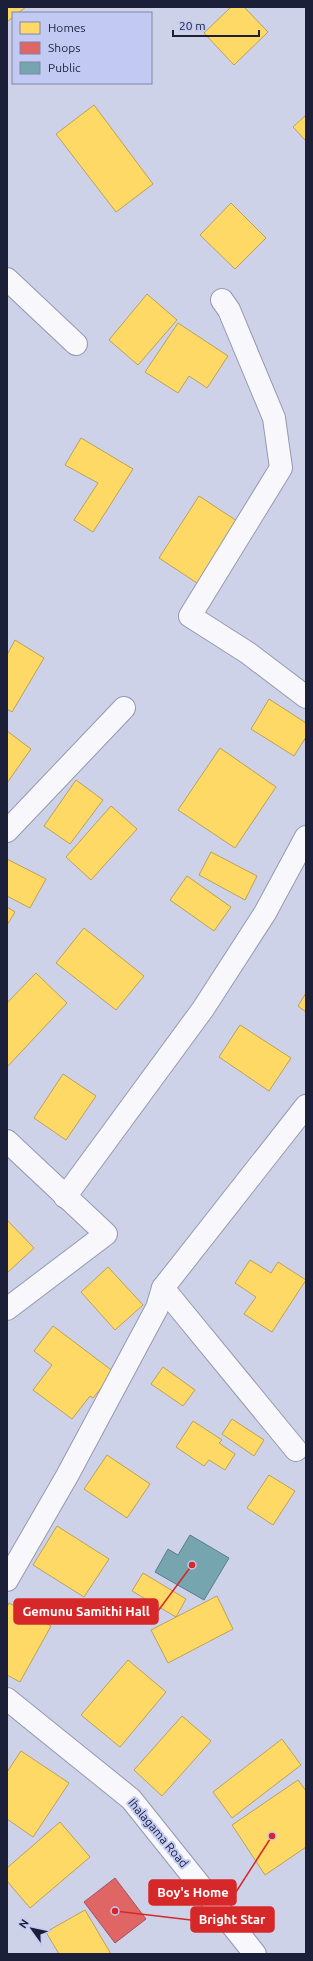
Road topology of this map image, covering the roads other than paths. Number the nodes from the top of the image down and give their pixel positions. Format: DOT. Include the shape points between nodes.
graph roads {
  1 [pos="7,279"];
  2 [pos="222,300"];
  3 [pos="76,344"];
  4 [pos="306,697"];
  5 [pos="124,708"];
  6 [pos="7,831"];
  7 [pos="306,837"];
  8 [pos="306,1106"];
  9 [pos="7,1141"];
  10 [pos="65,1197"];
  11 [pos="163,1288"];
  12 [pos="7,1309"];
  13 [pos="296,1450"];
  14 [pos="7,1580"];
  15 [pos="7,1699"];
  16 [pos="255,1954"];
  1 -- 3 [label="street"];
  2 -- 4 [label="street" via="229,310 274,418 281,468 190,616 248,653"];
  5 -- 6 [label="street"];
  7 -- 10 [label="street" via="265,913 202,1009"];
  8 -- 11 [label="street"];
  9 -- 10 [label="street"];
  10 -- 12 [label="street" via="106,1234"];
  11 -- 13 [label="street"];
  11 -- 14 [label="street" via="157,1308 71,1469"];
  15 -- 16 [label="street, Ihalagama Road" via="131,1799"];
}
